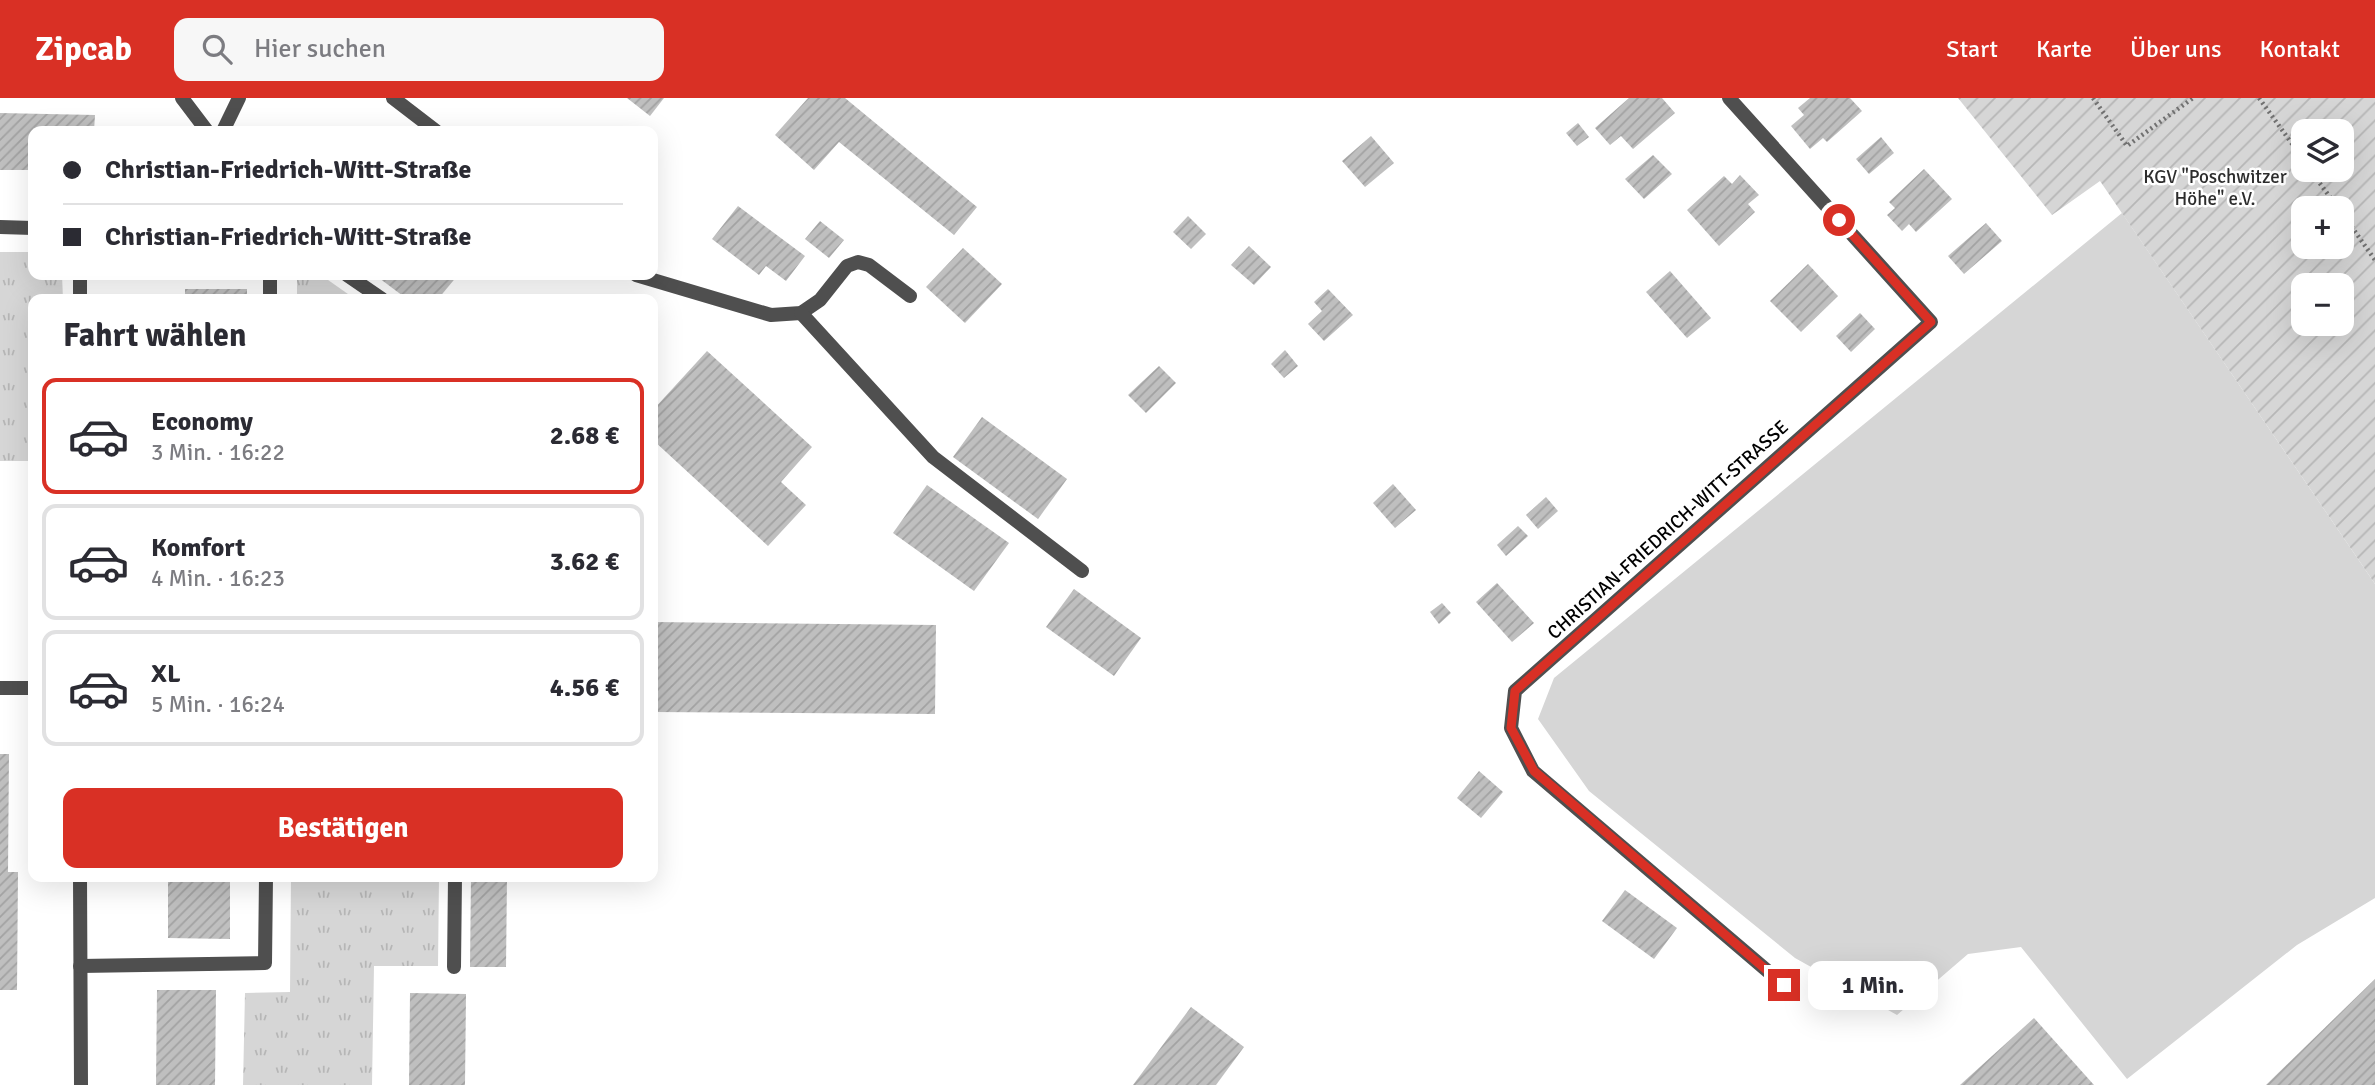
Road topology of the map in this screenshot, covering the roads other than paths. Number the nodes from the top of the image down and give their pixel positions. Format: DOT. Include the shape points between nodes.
graph roads {
  1 [pos="182,98"];
  2 [pos="239,98"];
  3 [pos="393,98"];
  4 [pos="1729,98"];
  5 [pos="203,126"];
  6 [pos="225,126"];
  7 [pos="429,126"];
  8 [pos="0,227"];
  9 [pos="28,228"];
  10 [pos="354,280"];
  11 [pos="653,280"];
  12 [pos="375,294"];
  13 [pos="910,296"];
  14 [pos="801,313"];
  15 [pos="1082,571"];
  16 [pos="0,688"];
  17 [pos="28,688"];
  18 [pos="80,882"];
  19 [pos="266,882"];
  20 [pos="454,882"];
  21 [pos="80,966"];
  22 [pos="454,967"];
  23 [pos="1784,985"];
  24 [pos="81,1085"];
  1 -- 5 [label="street"];
  2 -- 6 [label="street"];
  3 -- 7 [label="street"];
  4 -- 23 [label="street, CHRISTIAN-FRIEDRICH-WITT-STRASSE" via="1931,322 1515,691 1511,728 1534,771"];
  8 -- 9 [label="street"];
  10 -- 12 [label="street"];
  11 -- 14 [label="street" via="771,315"];
  13 -- 14 [label="street" via="869,265 858,262 847,267 820,300"];
  14 -- 15 [label="street" via="933,457"];
  16 -- 17 [label="street"];
  18 -- 21 [label="street"];
  19 -- 21 [label="street" via="265,963"];
  20 -- 22 [label="street"];
  21 -- 24 [label="street"];
}
